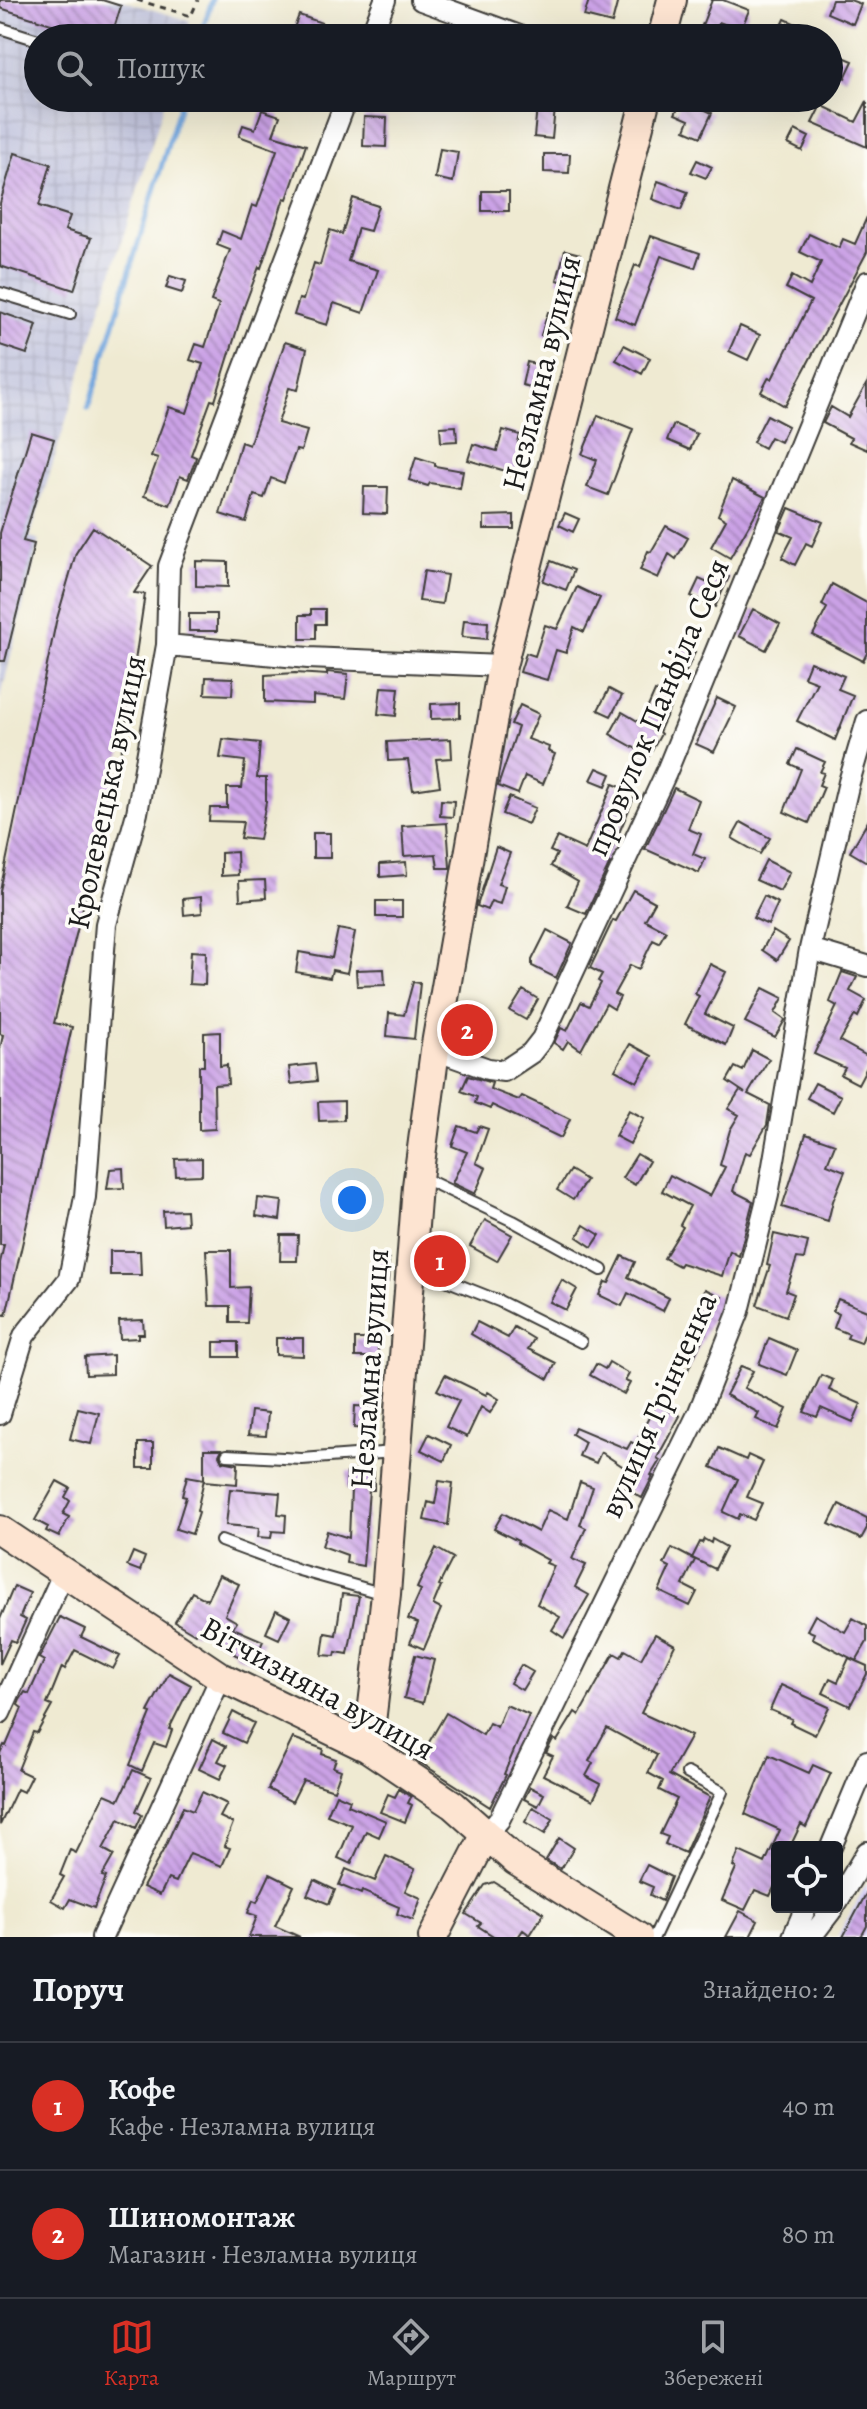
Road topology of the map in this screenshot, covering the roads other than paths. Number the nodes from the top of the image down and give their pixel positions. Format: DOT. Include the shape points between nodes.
graph roads {
  1 [pos="385,0"];
  2 [pos="421,0"];
  3 [pos="672,0"];
  4 [pos="376,24"];
  5 [pos="487,24"];
  6 [pos="666,24"];
  7 [pos="0,28"];
  8 [pos="24,36"];
  9 [pos="342,112"];
  10 [pos="642,112"];
  11 [pos="867,282"];
  12 [pos="0,293"];
  13 [pos="70,314"];
  14 [pos="167,645"];
  15 [pos="502,666"];
  16 [pos="867,721"];
  17 [pos="810,949"];
  18 [pos="867,966"];
  19 [pos="435,1050"];
  20 [pos="418,1175"];
  21 [pos="411,1266"];
  22 [pos="602,1270"];
  23 [pos="581,1342"];
  24 [pos="0,1414"];
  25 [pos="396,1452"];
  26 [pos="227,1455"];
  27 [pos="0,1530"];
  28 [pos="221,1541"];
  29 [pos="63,1574"];
  30 [pos="386,1594"];
  31 [pos="221,1677"];
  32 [pos="0,1713"];
  33 [pos="368,1748"];
  34 [pos="867,1761"];
  35 [pos="687,1773"];
  36 [pos="485,1836"];
  37 [pos="834,1841"];
  38 [pos="867,1852"];
  39 [pos="843,1892"];
  40 [pos="803,1913"];
  41 [pos="829,1913"];
  42 [pos="102,1937"];
  43 [pos="433,1937"];
  44 [pos="637,1937"];
  45 [pos="654,1937"];
  46 [pos="793,1937"];
  47 [pos="811,1937"];
  1 -- 4 [label="street"];
  2 -- 5 [label="street"];
  3 -- 6 [label="street"];
  7 -- 8 [label="lane"];
  9 -- 14 [label="street, Кролевецька вулиця" via="169,566"];
  10 -- 15 [label="street, Незламна вулиця"];
  11 -- 19 [label="street, провулок Панфіла Сеся" via="666,773 542,1039 504,1071"];
  12 -- 13 [label="lane"];
  14 -- 15 [label="street" via="308,658"];
  14 -- 24 [label="street, Кролевецька вулиця" via="137,813 106,924 85,1197 69,1279 24,1336"];
  15 -- 19 [label="street, Незламна вулиця"];
  16 -- 17 [label="street, вулиця Грінченка"];
  17 -- 18 [label="street"];
  17 -- 36 [label="street, вулиця Грінченка" via="768,1195 739,1311 699,1412 499,1820"];
  19 -- 20 [label="street, Незламна вулиця"];
  20 -- 21 [label="street, Незламна вулиця"];
  20 -- 22 [label="lane"];
  21 -- 23 [label="lane"];
  21 -- 25 [label="street, Незламна вулиця"];
  25 -- 26 [label="lane" via="302,1459"];
  25 -- 30 [label="street, Незламна вулиця"];
  27 -- 29 [label="street, Вітчизняна вулиця"];
  28 -- 30 [label="lane"];
  29 -- 31 [label="street, Вітчизняна вулиця"];
  29 -- 32 [label="street"];
  30 -- 33 [label="street, Незламна вулиця"];
  31 -- 33 [label="street, Вітчизняна вулиця"];
  31 -- 42 [label="street"];
  33 -- 36 [label="street, Вітчизняна вулиця" via="453,1805"];
  34 -- 37 [label="street"];
  35 -- 45 [label="lane" via="722,1792"];
  36 -- 43 [label="street, вулиця Грінченка"];
  36 -- 44 [label="street, Вітчизняна вулиця"];
  38 -- 39 [label="street"];
  40 -- 46 [label="street"];
  41 -- 47 [label="street"];
}
